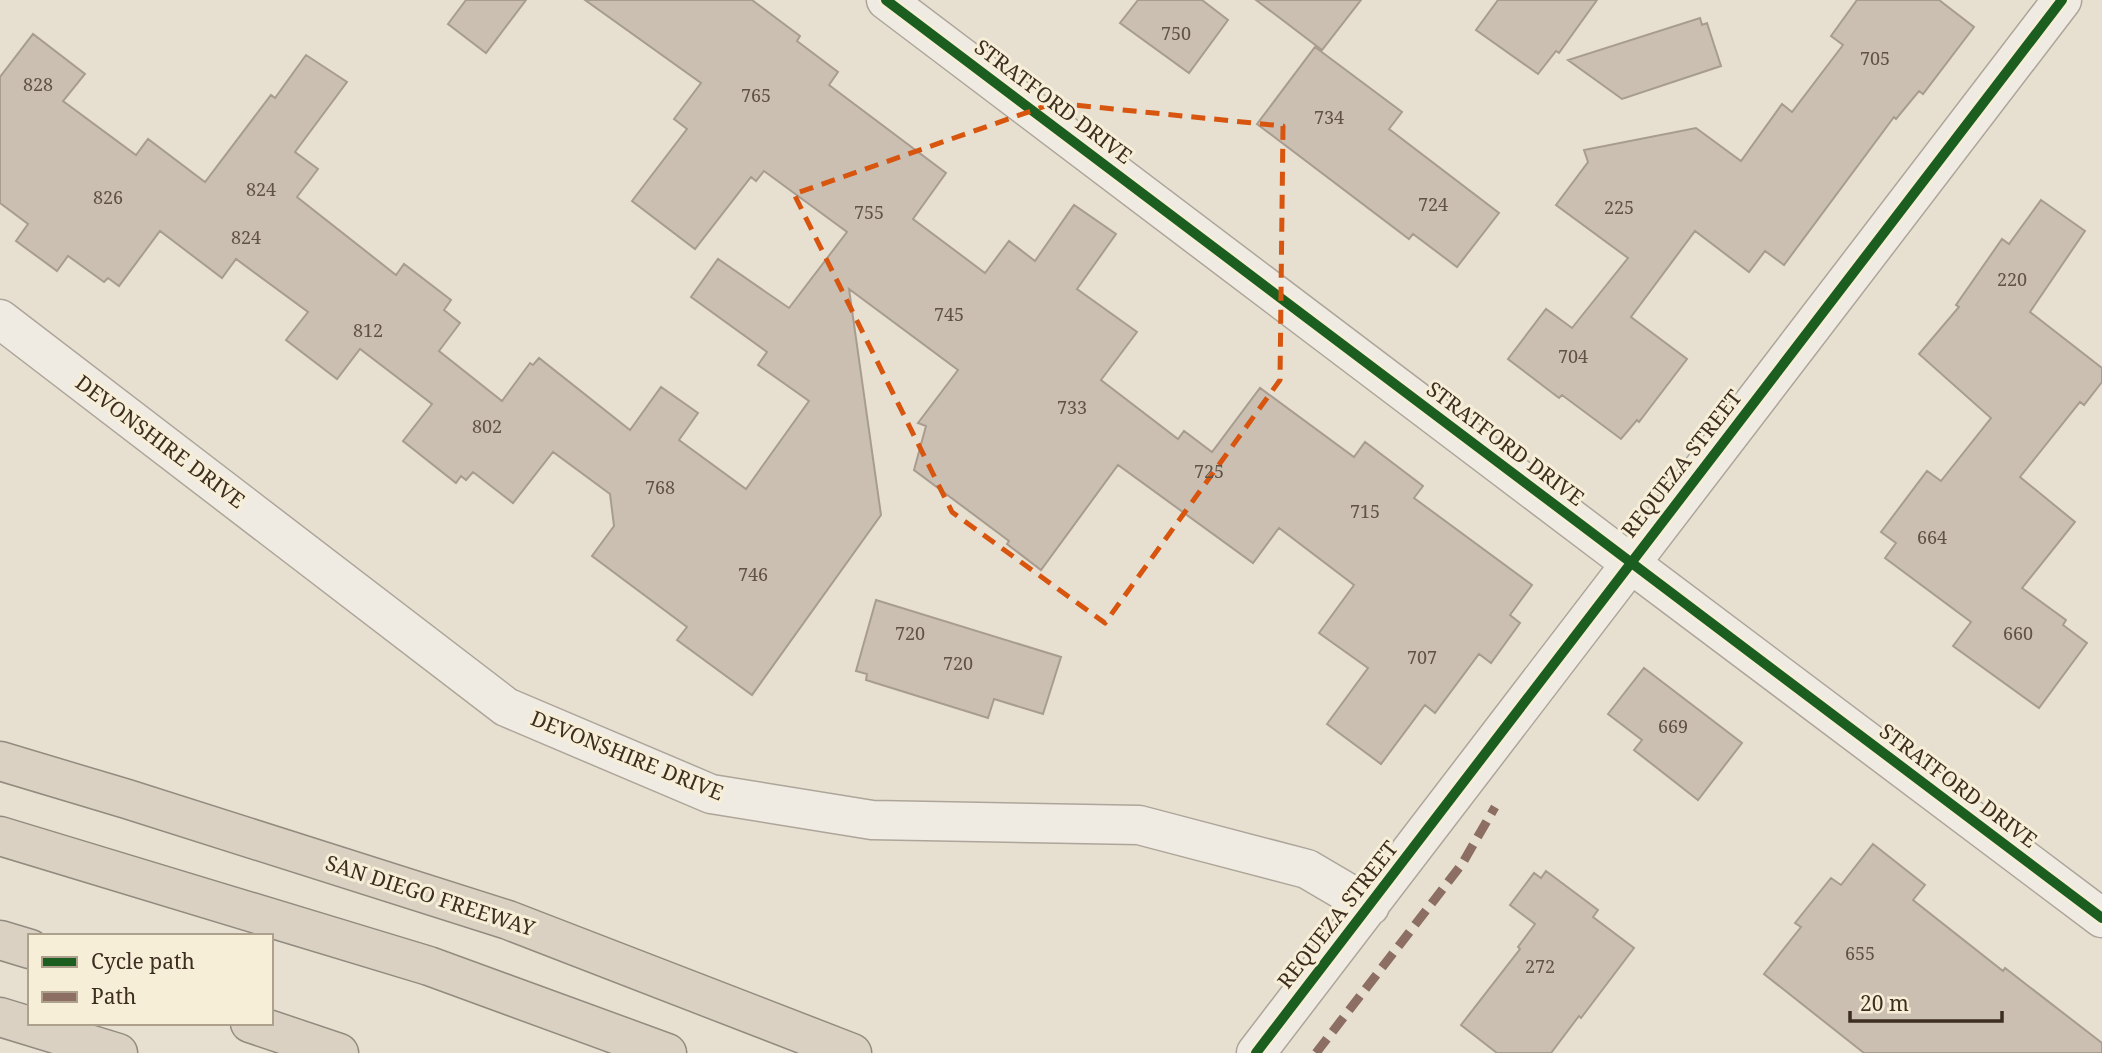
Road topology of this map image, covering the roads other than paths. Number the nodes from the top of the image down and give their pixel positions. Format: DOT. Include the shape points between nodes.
graph roads {
  1 [pos="886,0"];
  2 [pos="2063,0"];
  3 [pos="0,319"];
  4 [pos="1630,563"];
  5 [pos="0,761"];
  6 [pos="0,836"];
  7 [pos="1370,906"];
  8 [pos="2102,918"];
  9 [pos="0,940"];
  10 [pos="28,948"];
  11 [pos="0,1017"];
  12 [pos="256,1025"];
  13 [pos="1259,1049"];
  14 [pos="118,1053"];
  15 [pos="339,1053"];
  16 [pos="667,1053"];
  17 [pos="852,1053"];
  1 -- 4 [label="street, STRATFORD DRIVE"];
  2 -- 4 [label="street, REQUEZA STREET"];
  3 -- 7 [label="street, DEVONSHIRE DRIVE" via="506,707 711,794 872,820 1139,825 1307,869"];
  4 -- 7 [label="street, REQUEZA STREET"];
  4 -- 8 [label="street, STRATFORD DRIVE"];
  5 -- 17 [label="highway, SAN DIEGO FREEWAY" via="508,920"];
  6 -- 16 [label="highway" via="429,966"];
  7 -- 13 [label="street, REQUEZA STREET"];
  9 -- 10 [label="highway"];
  11 -- 14 [label="highway"];
  12 -- 15 [label="highway"];
}
